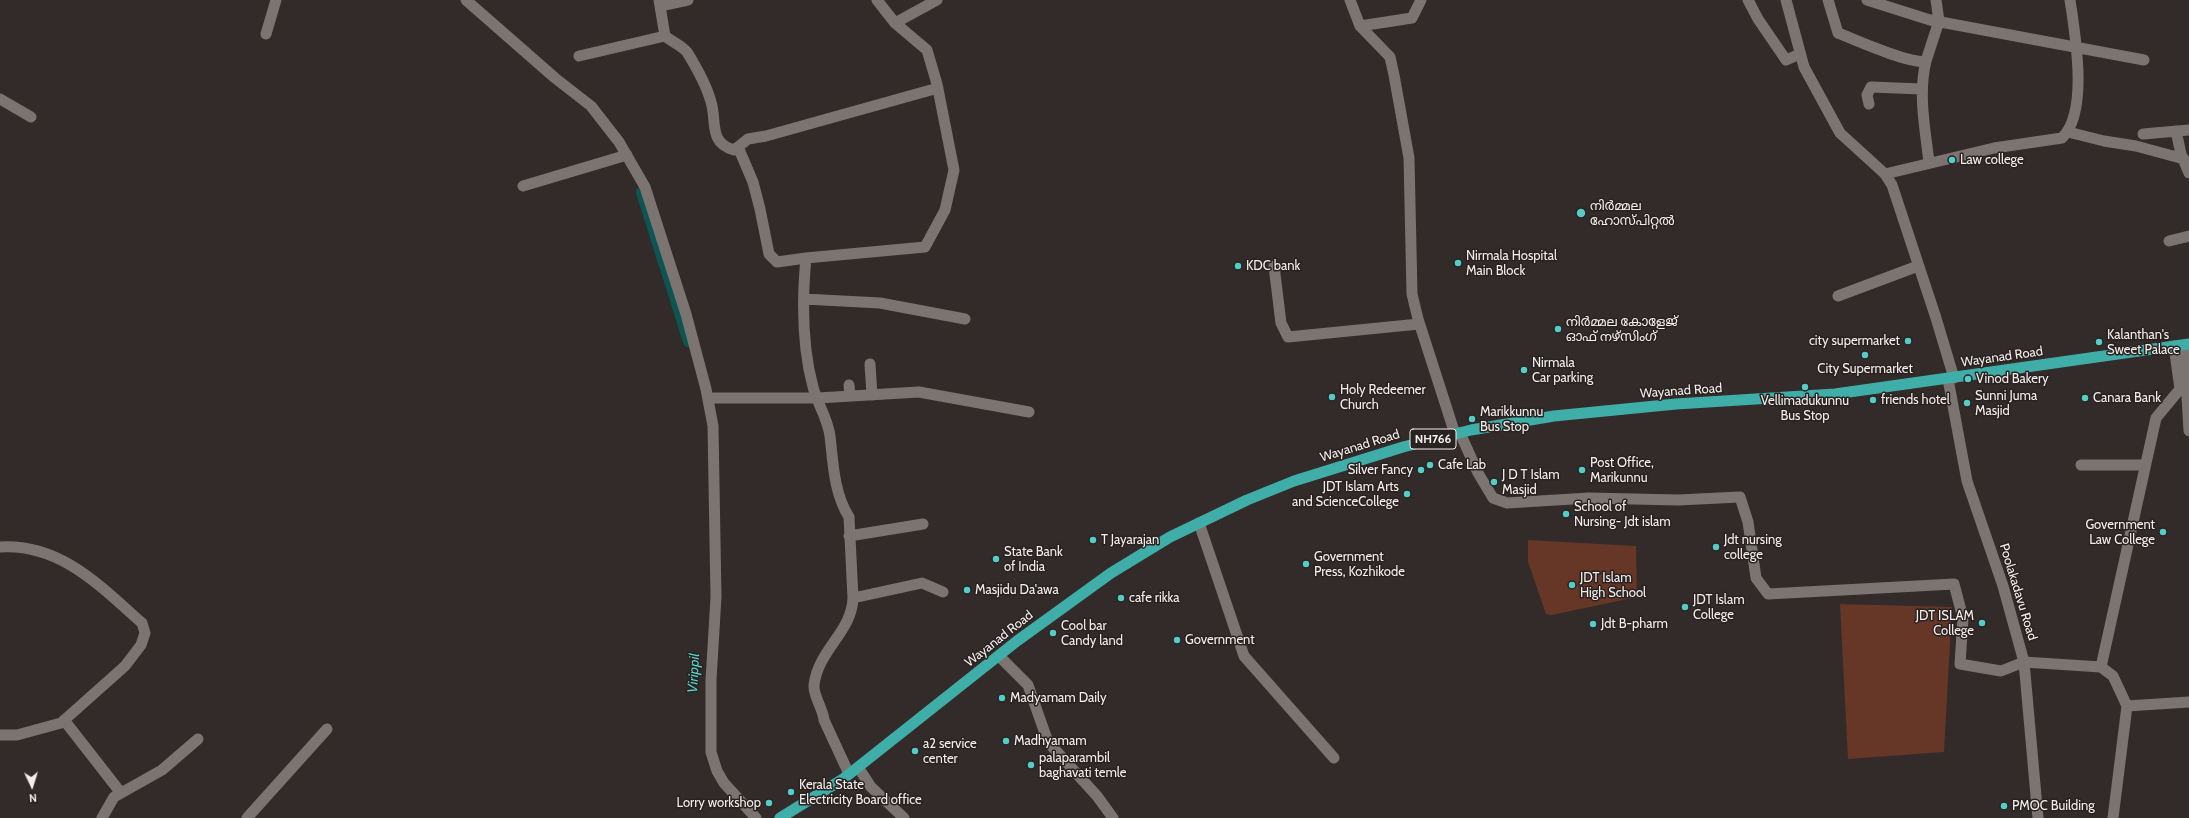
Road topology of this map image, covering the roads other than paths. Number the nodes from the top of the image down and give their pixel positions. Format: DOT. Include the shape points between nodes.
graph roads {
  1 [pos="276,0"];
  2 [pos="466,0"];
  3 [pos="688,0"];
  4 [pos="877,0"];
  5 [pos="937,0"];
  6 [pos="1350,0"];
  7 [pos="1421,0"];
  8 [pos="1748,0"];
  9 [pos="1786,0"];
  10 [pos="1828,0"];
  11 [pos="1867,0"];
  12 [pos="1936,0"];
  13 [pos="2070,0"];
  14 [pos="659,3"];
  15 [pos="1939,21"];
  16 [pos="895,23"];
  17 [pos="1360,26"];
  18 [pos="266,34"];
  19 [pos="665,36"];
  20 [pos="2077,47"];
  21 [pos="1800,54"];
  22 [pos="579,56"];
  23 [pos="2144,60"];
  24 [pos="1926,61"];
  25 [pos="938,88"];
  26 [pos="1922,89"];
  27 [pos="0,99"];
  28 [pos="1869,104"];
  29 [pos="31,117"];
  30 [pos="2189,130"];
  31 [pos="2176,131"];
  32 [pos="2068,132"];
  33 [pos="2143,134"];
  34 [pos="738,147"];
  35 [pos="627,155"];
  36 [pos="2184,160"];
  37 [pos="1929,162"];
  38 [pos="2189,173"];
  39 [pos="1885,174"];
  40 [pos="523,186"];
  41 [pos="2189,236"];
  42 [pos="2169,241"];
  43 [pos="806,258"];
  44 [pos="1274,266"];
  45 [pos="1918,266"];
  46 [pos="1838,296"];
  47 [pos="804,299"];
  48 [pos="965,319"];
  49 [pos="1419,324"];
  50 [pos="2182,345"];
  51 [pos="870,364"];
  52 [pos="1951,378"];
  53 [pos="872,395"];
  54 [pos="708,398"];
  55 [pos="818,398"];
  56 [pos="1029,412"];
  57 [pos="2189,431"];
  58 [pos="1458,433"];
  59 [pos="2081,465"];
  60 [pos="2145,465"];
  61 [pos="923,524"];
  62 [pos="1199,524"];
  63 [pos="849,536"];
  64 [pos="0,547"];
  65 [pos="943,592"];
  66 [pos="853,598"];
  67 [pos="999,656"];
  68 [pos="2024,662"];
  69 [pos="2100,667"];
  70 [pos="2189,702"];
  71 [pos="2127,706"];
  72 [pos="64,720"];
  73 [pos="327,729"];
  74 [pos="0,735"];
  75 [pos="198,739"];
  76 [pos="1334,758"];
  77 [pos="858,767"];
  78 [pos="849,774"];
  79 [pos="121,793"];
  80 [pos="102,818"];
  81 [pos="247,818"];
  82 [pos="756,818"];
  83 [pos="780,818"];
  84 [pos="904,818"];
  85 [pos="1113,818"];
  86 [pos="2038,818"];
  87 [pos="2113,818"];
  1 -- 18 [label="street"];
  2 -- 35 [label="street" via="590,106"];
  3 -- 14 [label="street"];
  4 -- 16 [label="street"];
  5 -- 16 [label="street"];
  6 -- 17 [label="street"];
  7 -- 17 [label="street" via="1412,18"];
  8 -- 21 [label="street" via="1786,60"];
  9 -- 21 [label="street"];
  10 -- 24 [label="street" via="1838,34 1904,57"];
  11 -- 15 [label="street"];
  12 -- 15 [label="street"];
  13 -- 20 [label="street"];
  14 -- 19 [label="street"];
  15 -- 20 [label="street"];
  15 -- 24 [label="street"];
  16 -- 25 [label="street" via="927,50"];
  17 -- 49 [label="street" via="1390,57 1394,75 1409,158 1412,294"];
  19 -- 22 [label="street"];
  19 -- 34 [label="street" via="686,50 695,67 712,103 715,133 719,140 734,150"];
  20 -- 23 [label="street"];
  20 -- 32 [label="street" via="2079,80 2076,104"];
  21 -- 39 [label="street" via="1804,67 1840,133"];
  24 -- 26 [label="street"];
  25 -- 34 [label="street" via="748,139"];
  25 -- 43 [label="street" via="954,170 945,210 925,247"];
  26 -- 28 [label="street" via="1871,87 1867,95"];
  26 -- 37 [label="street"];
  27 -- 29 [label="street"];
  30 -- 31 [label="street"];
  31 -- 33 [label="street"];
  31 -- 36 [label="street"];
  32 -- 36 [label="street" via="2136,146"];
  32 -- 37 [label="street" via="2062,138 1994,148"];
  34 -- 43 [label="street" via="753,182 769,254 777,262"];
  35 -- 40 [label="street"];
  35 -- 54 [label="street" via="645,187 686,314"];
  36 -- 38 [label="street"];
  37 -- 39 [label="street"];
  39 -- 45 [label="street, Poolakadavu Road" via="1892,185"];
  41 -- 42 [label="street"];
  43 -- 47 [label="street"];
  44 -- 49 [label="street" via="1281,323 1288,337"];
  45 -- 46 [label="street"];
  45 -- 52 [label="street, Poolakadavu Road" via="1936,318"];
  47 -- 48 [label="street" via="880,303"];
  47 -- 55 [label="street" via="805,340 812,382"];
  49 -- 58 [label="street"];
  50 -- 52 [label="highway, Wayanad Road / NH766"];
  50 -- 57 [label="street"];
  50 -- 60 [label="street" via="2180,388 2156,418"];
  51 -- 53 [label="street"];
  52 -- 58 [label="highway, Wayanad Road / NH766" via="1835,394 1676,404 1554,416"];
  52 -- 68 [label="street, Poolakadavu Road" via="1967,481 2003,586"];
  53 -- 55 [label="street" via="850,390"];
  53 -- 56 [label="street" via="919,392"];
  54 -- 55 [label="street"];
  54 -- 82 [label="street" via="713,426 716,562 711,752 724,783"];
  55 -- 63 [label="street" via="830,435 832,459 843,508 850,517"];
  58 -- 62 [label="highway, Wayanad Road / NH766" via="1403,447 1294,481 1247,500"];
  58 -- 68 [label="street" via="1493,498 1507,504 1589,498 1678,500 1740,497 1748,522 1756,578 1768,594 1954,584 1963,618 1960,664 2001,671"];
  59 -- 60 [label="street"];
  60 -- 69 [label="street"];
  61 -- 63 [label="street"];
  62 -- 67 [label="highway, Wayanad Road / NH766" via="1170,537 1111,573"];
  62 -- 76 [label="street" via="1244,656"];
  63 -- 66 [label="street" via="852,550"];
  64 -- 72 [label="street" via="33,549 62,559 94,581 142,623 145,633 141,645 125,666"];
  65 -- 66 [label="street" via="922,583"];
  66 -- 78 [label="street" via="848,621 826,651 814,686 824,720"];
  67 -- 77 [label="highway, Wayanad Road / NH766"];
  67 -- 85 [label="street" via="1028,685 1048,742 1097,796"];
  68 -- 69 [label="street"];
  68 -- 86 [label="street, Poolakadavu Road"];
  69 -- 71 [label="street" via="2113,676"];
  70 -- 71 [label="street"];
  71 -- 87 [label="street"];
  72 -- 74 [label="street" via="17,735"];
  72 -- 79 [label="street"];
  73 -- 81 [label="street"];
  75 -- 79 [label="street" via="162,770"];
  77 -- 78 [label="highway, Wayanad Road / NH766"];
  77 -- 84 [label="street" via="871,787"];
  78 -- 83 [label="highway, Wayanad Road / NH766" via="809,802"];
  79 -- 80 [label="street" via="114,797"];
}
